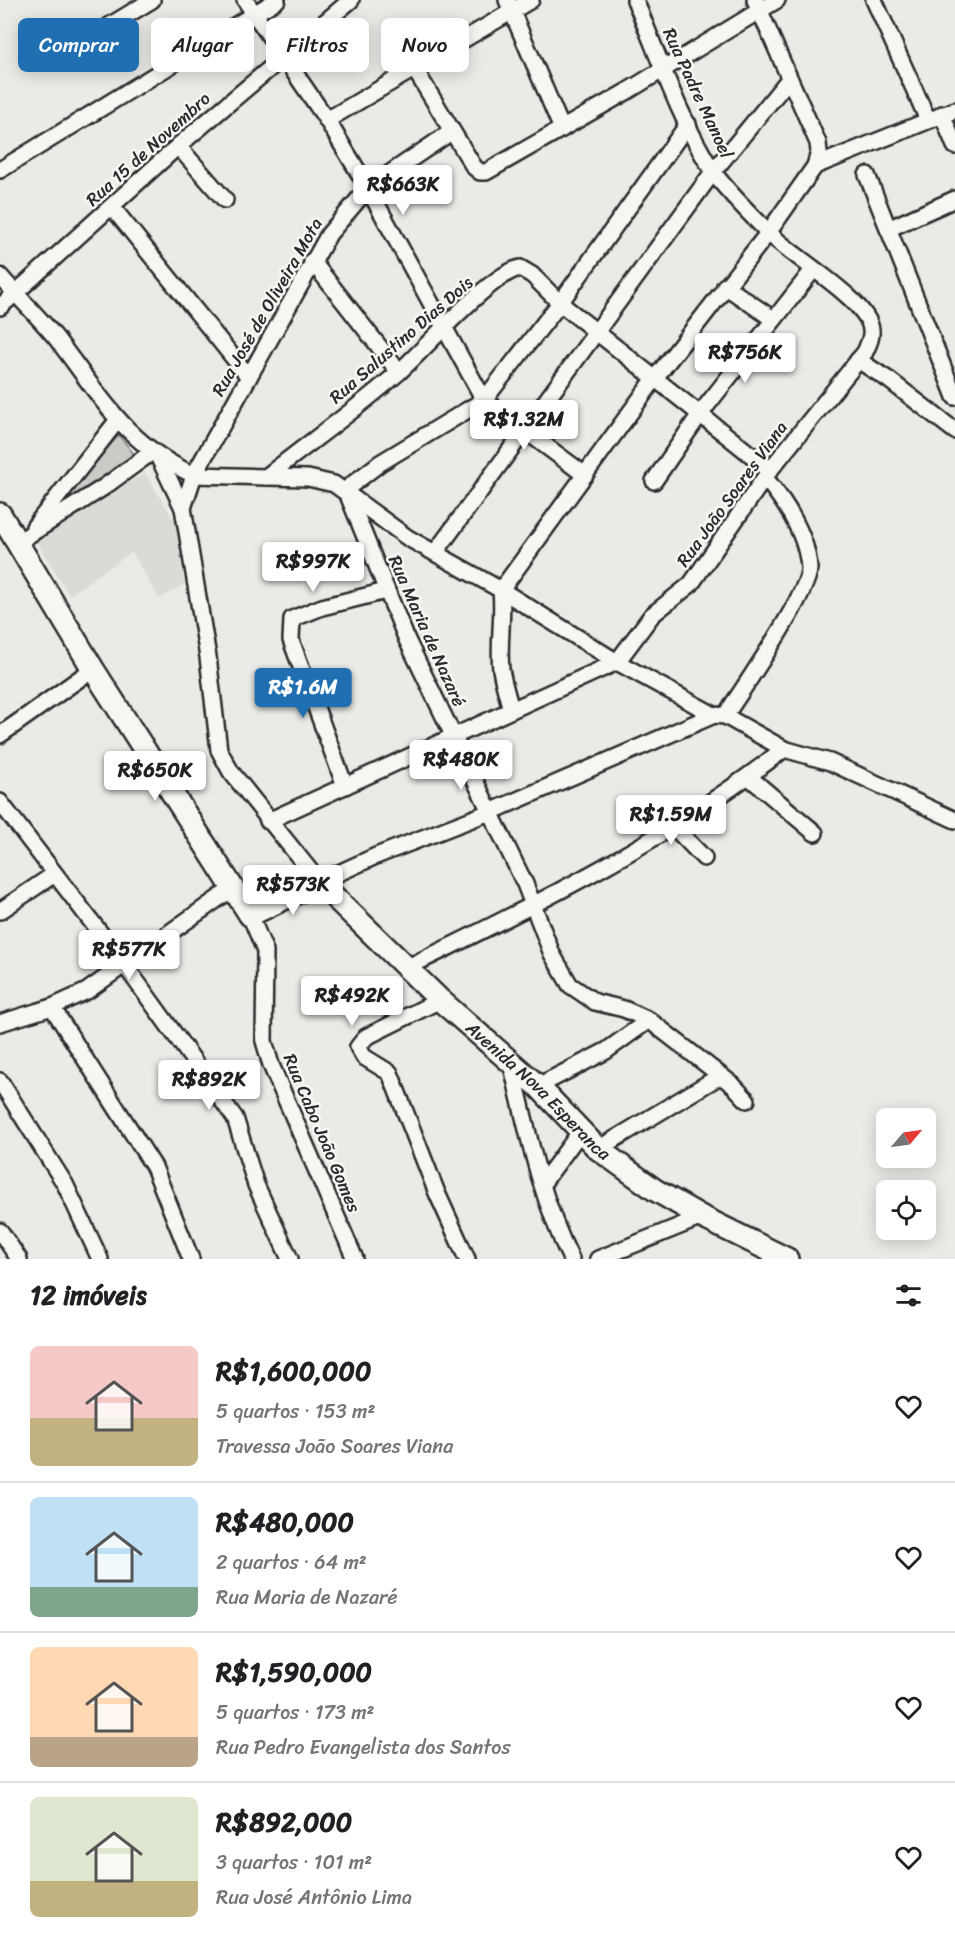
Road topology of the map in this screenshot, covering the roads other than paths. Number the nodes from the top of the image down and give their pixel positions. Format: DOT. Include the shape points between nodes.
graph roads {
  1 [pos="152,0"];
  2 [pos="246,0"];
  3 [pos="277,0"];
  4 [pos="351,0"];
  5 [pos="531,0"];
  6 [pos="635,0"];
  7 [pos="777,0"];
  8 [pos="874,0"];
  9 [pos="757,5"];
  10 [pos="510,6"];
  11 [pos="255,13"];
  12 [pos="122,18"];
  13 [pos="330,18"];
  14 [pos="266,29"];
  15 [pos="469,32"];
  16 [pos="664,69"];
  17 [pos="266,72"];
  18 [pos="296,72"];
  19 [pos="407,72"];
  20 [pos="416,72"];
  21 [pos="789,78"];
  22 [pos="942,115"];
  23 [pos="327,120"];
  24 [pos="688,124"];
  25 [pos="562,129"];
  26 [pos="452,132"];
  27 [pos="178,146"];
  28 [pos="955,146"];
  29 [pos="815,166"];
  30 [pos="0,170"];
  31 [pos="713,172"];
  32 [pos="867,175"];
  33 [pos="368,188"];
  34 [pos="955,199"];
  35 [pos="225,200"];
  36 [pos="112,207"];
  37 [pos="888,229"];
  38 [pos="768,233"];
  39 [pos="312,261"];
  40 [pos="813,270"];
  41 [pos="0,276"];
  42 [pos="725,286"];
  43 [pos="16,293"];
  44 [pos="560,303"];
  45 [pos="0,307"];
  46 [pos="773,319"];
  47 [pos="445,325"];
  48 [pos="597,333"];
  49 [pos="862,356"];
  50 [pos="399,372"];
  51 [pos="249,377"];
  52 [pos="656,377"];
  53 [pos="955,397"];
  54 [pos="484,400"];
  55 [pos="700,414"];
  56 [pos="117,421"];
  57 [pos="525,431"];
  58 [pos="955,431"];
  59 [pos="155,454"];
  60 [pos="768,474"];
  61 [pos="194,475"];
  62 [pos="585,475"];
  63 [pos="266,477"];
  64 [pos="654,481"];
  65 [pos="347,492"];
  66 [pos="183,508"];
  67 [pos="0,514"];
  68 [pos="22,540"];
  69 [pos="435,553"];
  70 [pos="501,590"];
  71 [pos="387,591"];
  72 [pos="616,662"];
  73 [pos="93,669"];
  74 [pos="511,710"];
  75 [pos="720,716"];
  76 [pos="0,735"];
  77 [pos="453,737"];
  78 [pos="784,749"];
  79 [pos="748,777"];
  80 [pos="345,786"];
  81 [pos="3,812"];
  82 [pos="490,812"];
  83 [pos="955,820"];
  84 [pos="268,821"];
  85 [pos="673,826"];
  86 [pos="815,833"];
  87 [pos="704,858"];
  88 [pos="53,874"];
  89 [pos="319,882"];
  90 [pos="233,888"];
  91 [pos="533,907"];
  92 [pos="0,911"];
  93 [pos="250,915"];
  94 [pos="124,964"];
  95 [pos="406,968"];
  96 [pos="440,1000"];
  97 [pos="52,1007"];
  98 [pos="649,1020"];
  99 [pos="0,1023"];
  100 [pos="511,1062"];
  101 [pos="720,1076"];
  102 [pos="0,1081"];
  103 [pos="538,1086"];
  104 [pos="747,1100"];
  105 [pos="581,1131"];
  106 [pos="598,1149"];
  107 [pos="542,1184"];
  108 [pos="702,1217"];
  109 [pos="0,1231"];
  110 [pos="19,1259"];
  111 [pos="100,1259"];
  112 [pos="191,1259"];
  113 [pos="290,1259"];
  114 [pos="355,1259"];
  115 [pos="467,1259"];
  116 [pos="571,1259"];
  117 [pos="598,1259"];
  118 [pos="787,1259"];
  1 -- 12 [label="street"];
  2 -- 11 [label="street"];
  3 -- 11 [label="street"];
  4 -- 13 [label="street, Rua 15 de Novembro"];
  5 -- 10 [label="street"];
  6 -- 16 [label="street, Rua Padre Manoel"];
  7 -- 9 [label="street"];
  8 -- 22 [label="street"];
  9 -- 16 [label="street"];
  9 -- 21 [label="street"];
  10 -- 15 [label="street"];
  10 -- 25 [label="street"];
  11 -- 14 [label="street"];
  11 -- 30 [label="street"];
  16 -- 24 [label="street, Rua Padre Manoel"];
  16 -- 25 [label="street"];
  17 -- 27 [label="street, Rua 15 de Novembro"];
  18 -- 23 [label="street"];
  19 -- 23 [label="street"];
  20 -- 26 [label="street"];
  21 -- 29 [label="street" via="818,144"];
  21 -- 31 [label="street"];
  22 -- 28 [label="street"];
  22 -- 29 [label="street"];
  23 -- 33 [label="street"];
  24 -- 31 [label="street, Rua Padre Manoel"];
  24 -- 44 [label="street"];
  25 -- 26 [label="street" via="486,172 474,167"];
  26 -- 33 [label="street, Rua José de Oliveira Mota"];
  27 -- 35 [label="street"];
  27 -- 36 [label="street, Rua 15 de Novembro"];
  29 -- 38 [label="street"];
  31 -- 38 [label="street, Rua Padre Manoel"];
  31 -- 48 [label="street"];
  32 -- 37 [label="street"];
  33 -- 39 [label="street, Rua José de Oliveira Mota" via="345,213"];
  33 -- 47 [label="street"];
  34 -- 37 [label="street"];
  36 -- 43 [label="street, Rua 15 de Novembro"];
  36 -- 51 [label="street"];
  37 -- 53 [label="street"];
  38 -- 40 [label="street, Rua Padre Manoel"];
  38 -- 42 [label="street"];
  39 -- 50 [label="street"];
  39 -- 51 [label="street, Rua José de Oliveira Mota"];
  40 -- 46 [label="street"];
  40 -- 49 [label="street, Rua Padre Manoel" via="864,311 872,329"];
  41 -- 43 [label="street"];
  42 -- 46 [label="street"];
  42 -- 52 [label="street"];
  43 -- 45 [label="street, Rua 15 de Novembro"];
  43 -- 56 [label="street" via="55,337"];
  44 -- 47 [label="street, Rua Salustino Dias Dois" via="526,270 514,269"];
  44 -- 48 [label="street, Rua Salustino Dias Dois"];
  44 -- 54 [label="street"];
  46 -- 55 [label="street"];
  47 -- 50 [label="street, Rua Salustino Dias Dois"];
  47 -- 54 [label="street"];
  48 -- 52 [label="street, Rua Salustino Dias Dois"];
  48 -- 57 [label="street"];
  49 -- 58 [label="street"];
  49 -- 60 [label="street, Rua João Soares Viana"];
  50 -- 63 [label="street, Rua Salustino Dias Dois"];
  51 -- 61 [label="street, Rua José de Oliveira Mota"];
  52 -- 55 [label="street, Rua Salustino Dias Dois"];
  52 -- 62 [label="street"];
  54 -- 57 [label="street"];
  54 -- 65 [label="street" via="380,464"];
  55 -- 60 [label="street, Rua Salustino Dias Dois"];
  55 -- 64 [label="street"];
  56 -- 59 [label="street"];
  56 -- 68 [label="street"];
  57 -- 62 [label="street"];
  57 -- 69 [label="street"];
  59 -- 61 [label="street"];
  59 -- 66 [label="street"];
  59 -- 68 [label="street"];
  60 -- 72 [label="street, Rua João Soares Viana" via="691,584 652,615"];
  60 -- 75 [label="street, Rua Salustino Dias Dois" via="806,552 808,577 782,628"];
  61 -- 63 [label="street"];
  61 -- 66 [label="street, Rua José de Oliveira Mota"];
  62 -- 70 [label="street"];
  63 -- 65 [label="street" via="324,481"];
  65 -- 69 [label="street" via="382,521"];
  65 -- 71 [label="street, Rua Maria de Nazaré"];
  66 -- 84 [label="street" via="219,750"];
  67 -- 68 [label="main road"];
  68 -- 73 [label="main road"];
  69 -- 70 [label="street"];
  70 -- 72 [label="street"];
  70 -- 74 [label="street" via="501,670"];
  71 -- 77 [label="street, Rua Maria de Nazaré"];
  71 -- 80 [label="street" via="292,620 291,640"];
  72 -- 74 [label="street, Rua João Soares Viana"];
  72 -- 75 [label="street"];
  73 -- 76 [label="street"];
  73 -- 90 [label="main road"];
  74 -- 77 [label="street, Rua João Soares Viana"];
  75 -- 78 [label="street"];
  75 -- 82 [label="street"];
  77 -- 80 [label="street, Rua João Soares Viana"];
  77 -- 82 [label="street, Rua Maria de Nazaré"];
  78 -- 79 [label="street"];
  78 -- 83 [label="street" via="830,762"];
  79 -- 85 [label="street"];
  79 -- 86 [label="street"];
  80 -- 84 [label="street, Rua João Soares Viana"];
  81 -- 88 [label="street"];
  82 -- 89 [label="street"];
  82 -- 91 [label="street, Rua Maria de Nazaré"];
  84 -- 89 [label="street"];
  85 -- 87 [label="street"];
  85 -- 91 [label="street"];
  88 -- 92 [label="street"];
  88 -- 94 [label="street"];
  89 -- 93 [label="main road"];
  89 -- 95 [label="main road, Avenida Nova Esperanca"];
  90 -- 93 [label="main road"];
  90 -- 94 [label="street"];
  91 -- 95 [label="street"];
  91 -- 98 [label="street, Rua Maria de Nazaré" via="570,985 595,1002"];
  93 -- 114 [label="street, Rua Cabo João Gomes" via="265,951 264,1041 271,1065"];
  94 -- 97 [label="street" via="87,991"];
  94 -- 113 [label="street" via="235,1118 256,1185"];
  95 -- 96 [label="main road, Avenida Nova Esperanca"];
  96 -- 100 [label="main road, Avenida Nova Esperanca"];
  96 -- 115 [label="street" via="361,1042 360,1053 387,1069"];
  97 -- 99 [label="street"];
  97 -- 112 [label="street" via="154,1167"];
  98 -- 101 [label="street, Rua Maria de Nazaré"];
  98 -- 103 [label="street" via="606,1051"];
  100 -- 103 [label="main road, Avenida Nova Esperanca"];
  100 -- 107 [label="street"];
  101 -- 104 [label="street, Rua Maria de Nazaré"];
  101 -- 106 [label="street"];
  102 -- 111 [label="street" via="64,1184"];
  103 -- 105 [label="main road, Avenida Nova Esperanca"];
  105 -- 106 [label="main road, Avenida Nova Esperanca"];
  105 -- 107 [label="street"];
  106 -- 108 [label="main road, Avenida Nova Esperanca"];
  107 -- 116 [label="street"];
  108 -- 117 [label="street"];
  108 -- 118 [label="main road, Avenida Nova Esperanca"];
  109 -- 110 [label="street"];
}
